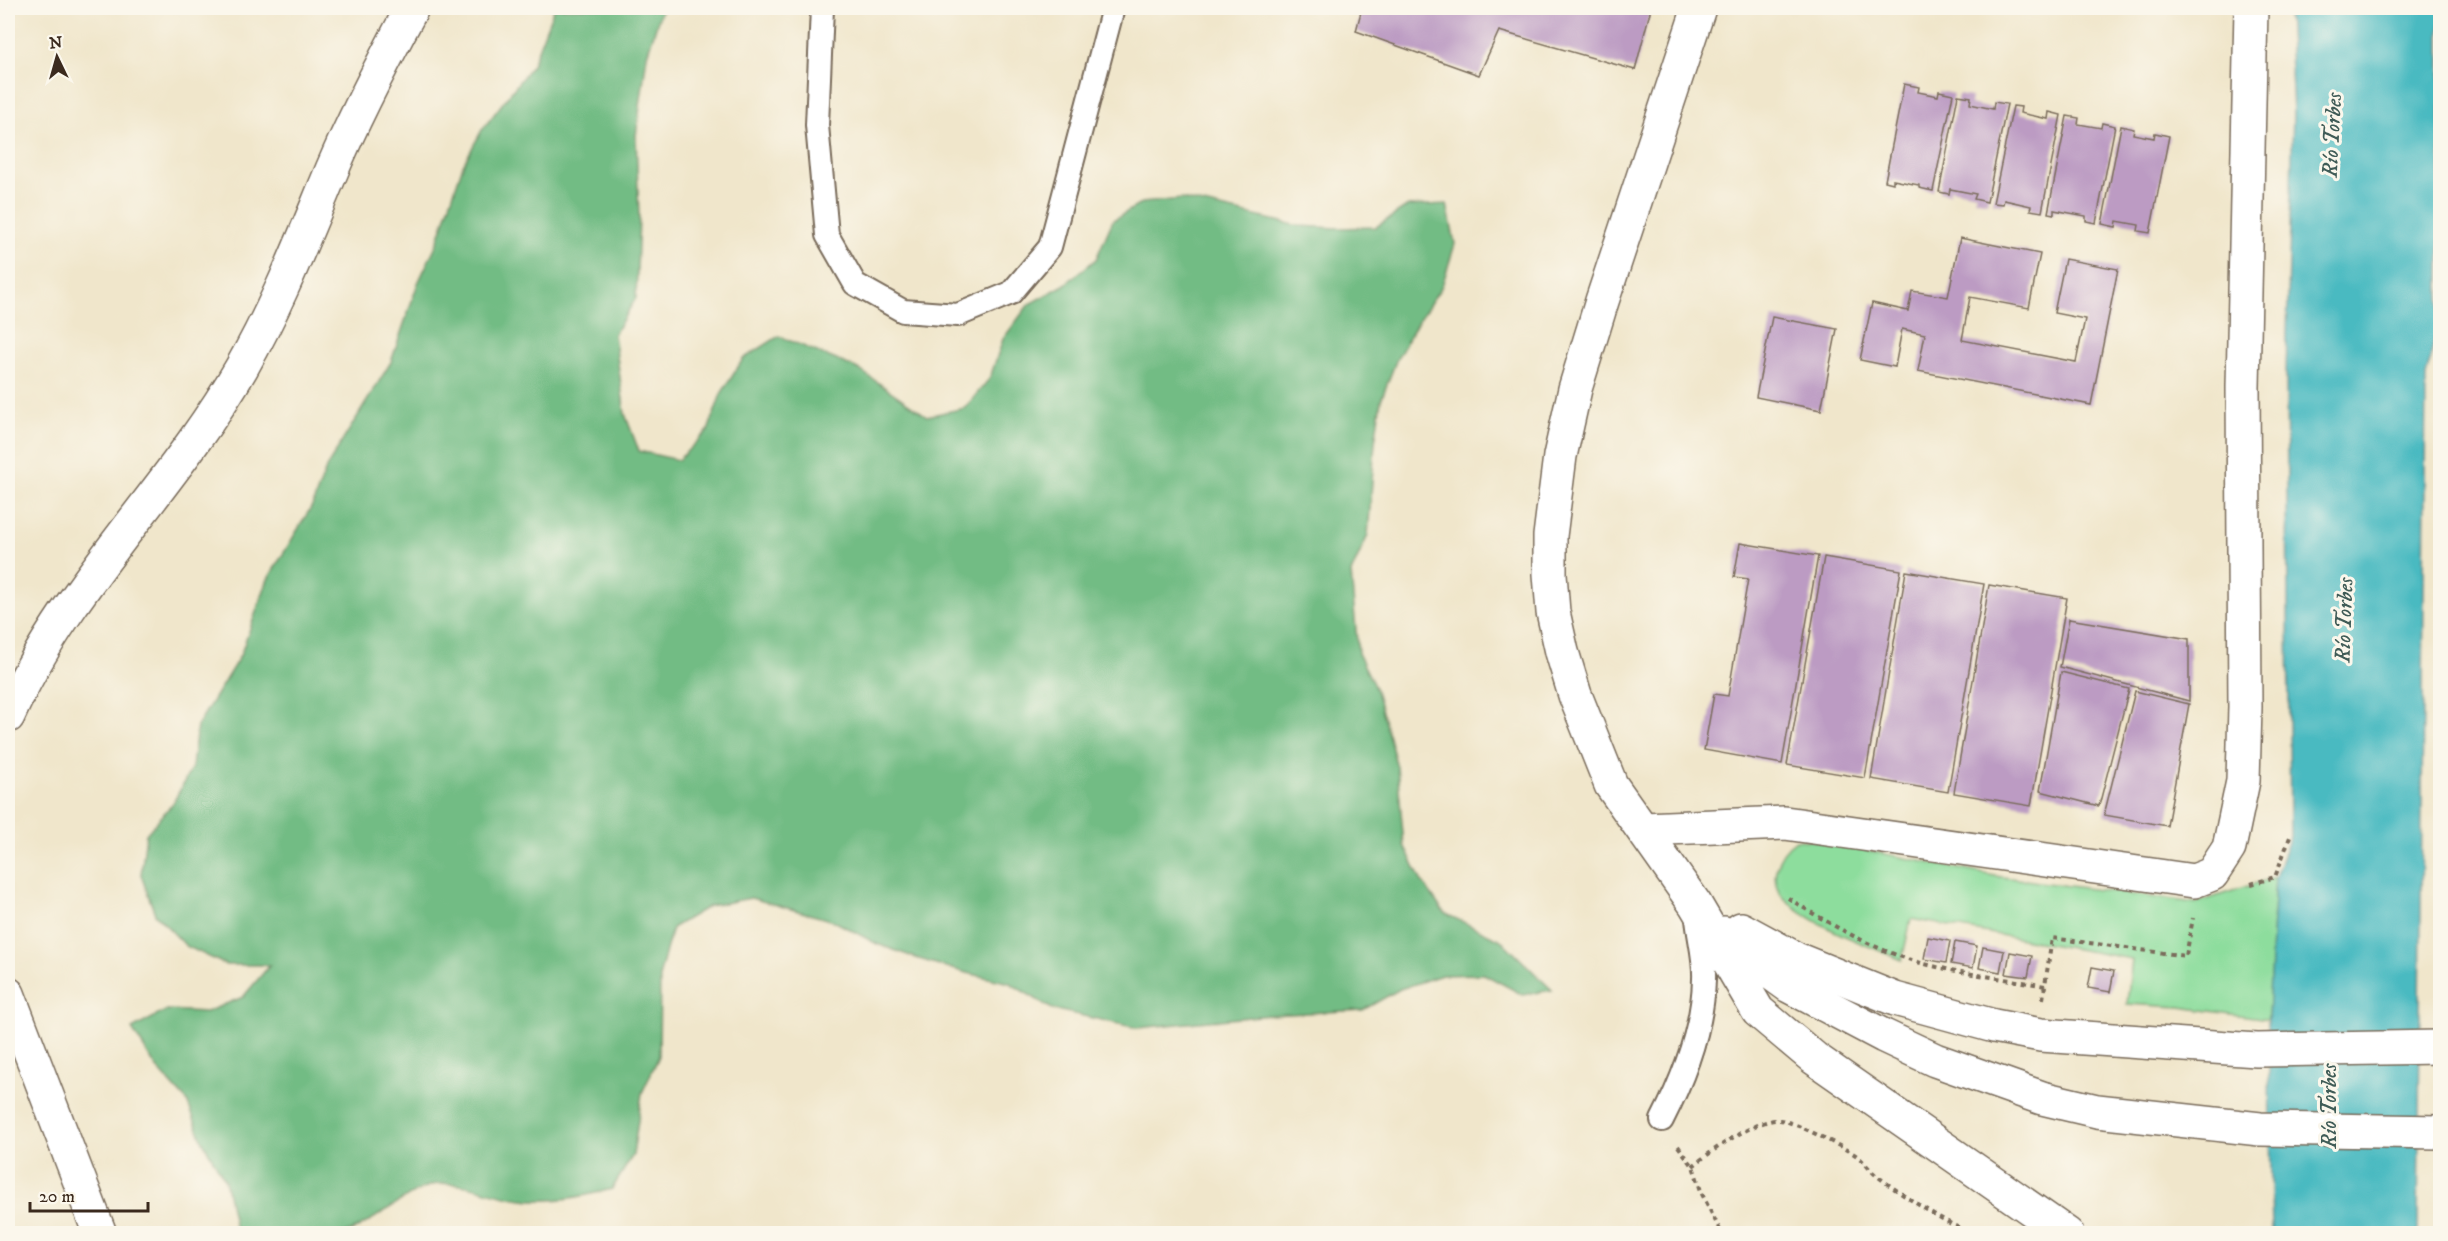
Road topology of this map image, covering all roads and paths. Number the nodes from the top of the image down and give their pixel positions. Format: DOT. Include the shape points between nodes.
graph roads {
  1 [pos="412,8"];
  2 [pos="822,8"];
  3 [pos="1113,8"];
  4 [pos="1699,8"];
  5 [pos="2251,8"];
  6 [pos="8,716"];
  7 [pos="1644,829"];
  8 [pos="1788,898"];
  9 [pos="1695,904"];
  10 [pos="2194,914"];
  11 [pos="2045,986"];
  12 [pos="8,994"];
  13 [pos="2041,1035"];
  14 [pos="2440,1047"];
  15 [pos="1662,1120"];
  16 [pos="2440,1132"];
  17 [pos="1693,1166"];
  18 [pos="100,1233"];
  19 [pos="1722,1233"];
  20 [pos="1971,1233"];
  21 [pos="2067,1233"];
  1 -- 6 [label="main road" via="333,168 291,273 242,368 186,456 66,615"];
  2 -- 3 [label="lane" via="817,125 827,235 855,284 903,311 958,315 1011,293 1050,247"];
  4 -- 7 [label="main road" via="1575,389 1560,456 1550,536 1553,612 1575,695 1611,786"];
  5 -- 7 [label="main road" via="2242,387 2243,781 2229,849 2212,874 2194,881 1785,823"];
  7 -- 9 [label="main road"];
  8 -- 11 [label="path" via="1860,939 1922,963"];
  9 -- 13 [label="main road" via="1720,913 1748,935 1845,981 1947,1013"];
  9 -- 15 [label="lane" via="1704,956 1701,1004 1683,1075"];
  9 -- 16 [label="main road" via="1746,955 1789,986 1935,1060 2042,1098 2097,1111 2260,1129"];
  9 -- 21 [label="main road" via="1758,1011 1814,1058"];
  10 -- 11 [label="path" via="2186,956 2052,938"];
  11 -- 13 [label="path"];
  12 -- 18 [label="main road"];
  13 -- 14 [label="main road" via="2257,1050"];
  15 -- 17 [label="path"];
  17 -- 19 [label="path"];
  17 -- 20 [label="path" via="1765,1121 1794,1122 1856,1155 1876,1176 1911,1200"];
}
